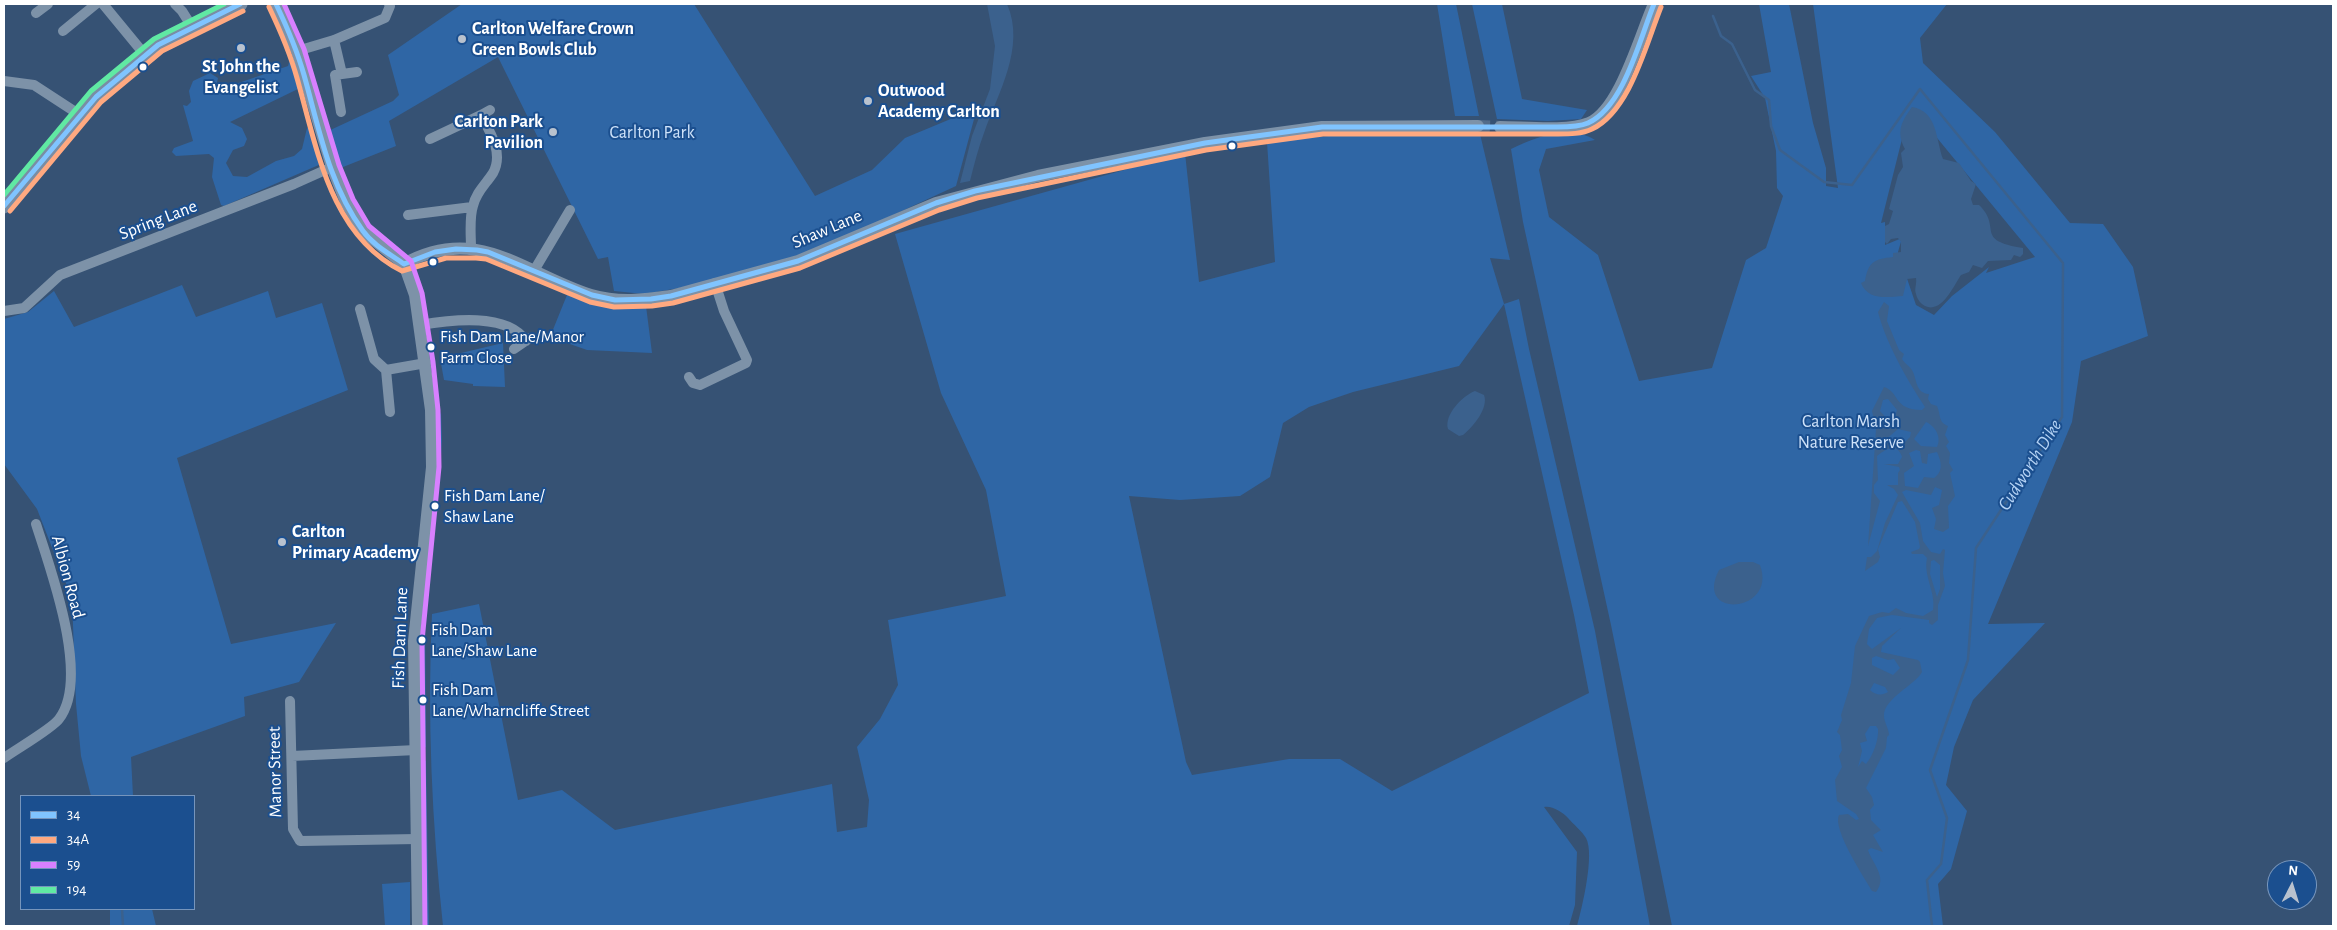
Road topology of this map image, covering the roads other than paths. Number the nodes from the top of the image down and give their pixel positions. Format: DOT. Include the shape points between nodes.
graph roads {
  1 [pos="48,4"];
  2 [pos="96,4"];
  3 [pos="103,4"];
  4 [pos="175,4"];
  5 [pos="240,4"];
  6 [pos="276,4"];
  7 [pos="389,4"];
  8 [pos="1654,4"];
  9 [pos="36,13"];
  10 [pos="192,26"];
  11 [pos="63,31"];
  12 [pos="334,40"];
  13 [pos="297,51"];
  14 [pos="145,55"];
  15 [pos="356,72"];
  16 [pos="342,74"];
  17 [pos="4,81"];
  18 [pos="341,112"];
  19 [pos="80,115"];
  20 [pos="1478,126"];
  21 [pos="1500,127"];
  22 [pos="430,139"];
  23 [pos="332,167"];
  24 [pos="4,206"];
  25 [pos="472,206"];
  26 [pos="570,210"];
  27 [pos="408,215"];
  28 [pos="471,248"];
  29 [pos="404,264"];
  30 [pos="535,269"];
  31 [pos="715,283"];
  32 [pos="360,309"];
  33 [pos="4,311"];
  34 [pos="420,325"];
  35 [pos="514,349"];
  36 [pos="426,363"];
  37 [pos="386,370"];
  38 [pos="689,377"];
  39 [pos="390,412"];
  40 [pos="36,524"];
  41 [pos="290,701"];
  42 [pos="416,750"];
  43 [pos="292,756"];
  44 [pos="4,758"];
  45 [pos="417,838"];
  46 [pos="418,926"];
  1 -- 9 [label="street"];
  2 -- 11 [label="street"];
  3 -- 14 [label="street"];
  4 -- 10 [label="street"];
  5 -- 10 [label="main road"];
  6 -- 13 [label="street"];
  7 -- 12 [label="street" via="385,18"];
  8 -- 21 [label="street" via="1619,92 1605,111 1589,123 1573,126"];
  10 -- 14 [label="main road"];
  12 -- 13 [label="street"];
  12 -- 16 [label="street"];
  13 -- 23 [label="street"];
  14 -- 19 [label="main road" via="110,83"];
  15 -- 16 [label="street"];
  16 -- 18 [label="street" via="335,75"];
  17 -- 19 [label="street" via="34,85"];
  19 -- 24 [label="main road"];
  20 -- 31 [label="street, Shaw Lane" via="1322,127 1205,143 1038,176 936,203 798,261"];
  22 -- 25 [label="street" via="486,112 497,160"];
  23 -- 29 [label="street" via="363,232"];
  23 -- 33 [label="street, Spring Lane" via="60,275 24,308"];
  25 -- 27 [label="street"];
  25 -- 28 [label="street"];
  26 -- 30 [label="street"];
  28 -- 29 [label="street, Shaw Lane" via="418,256"];
  28 -- 30 [label="street, Shaw Lane"];
  29 -- 34 [label="street, Fish Dam Lane" via="415,294"];
  30 -- 31 [label="street, Shaw Lane" via="578,290 615,300 671,296"];
  31 -- 38 [label="street" via="747,360 700,385"];
  32 -- 37 [label="street" via="374,360"];
  34 -- 35 [label="street" via="461,318 510,327 529,339"];
  34 -- 36 [label="street, Fish Dam Lane"];
  36 -- 37 [label="street"];
  36 -- 42 [label="street, Fish Dam Lane" via="432,467 414,641"];
  37 -- 39 [label="street"];
  40 -- 44 [label="street, Albion Road" via="63,609 71,668 69,696 59,719"];
  41 -- 43 [label="street, Manor Street"];
  42 -- 43 [label="street"];
  42 -- 45 [label="street, Fish Dam Lane"];
  43 -- 45 [label="street, Manor Street" via="293,829 300,841"];
  45 -- 46 [label="street, Fish Dam Lane"];
}
